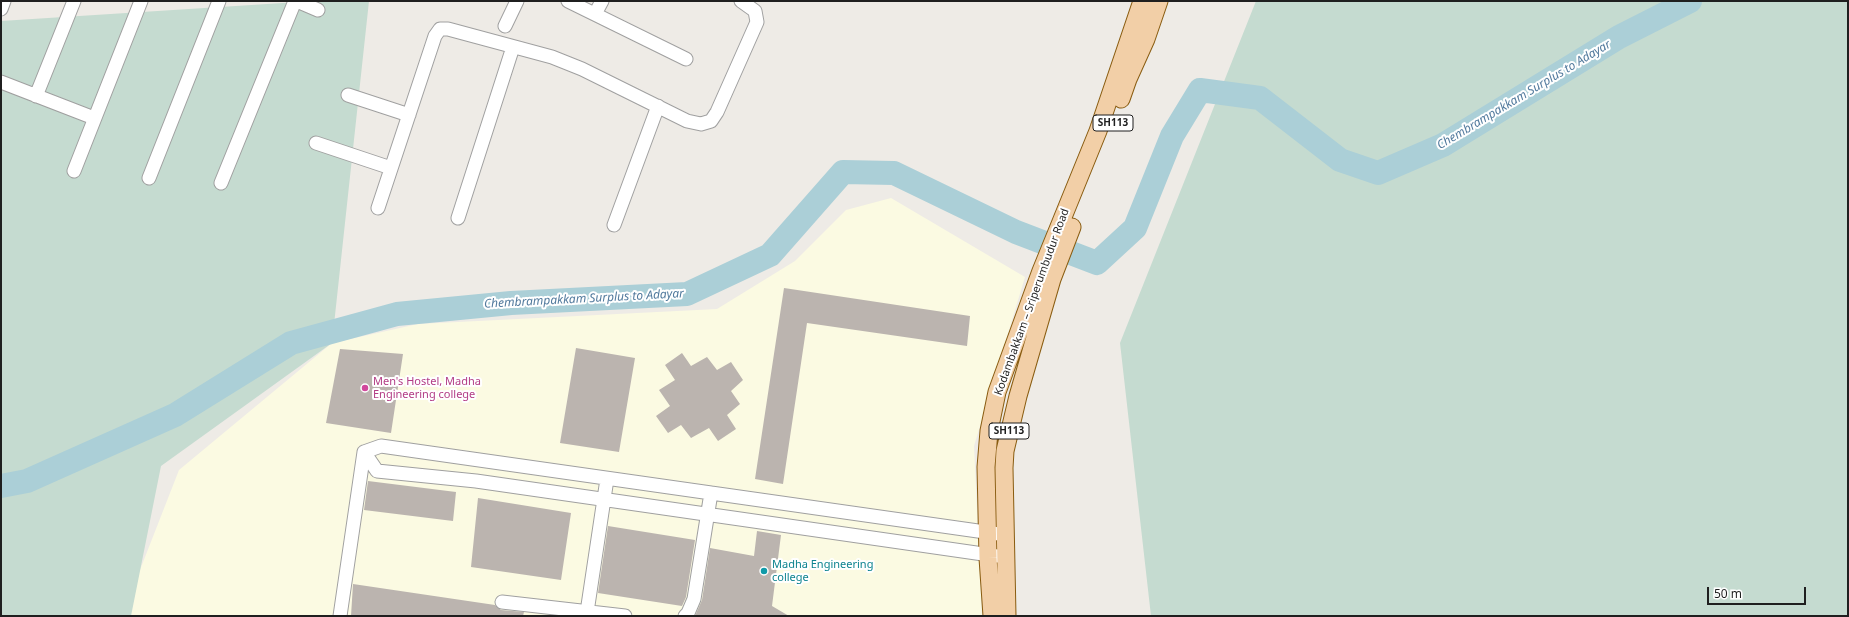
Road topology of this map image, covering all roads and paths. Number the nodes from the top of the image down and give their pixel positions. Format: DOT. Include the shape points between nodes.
graph roads {
  1 [pos="4,1"];
  2 [pos="74,1"];
  3 [pos="140,1"];
  4 [pos="220,1"];
  5 [pos="296,1"];
  6 [pos="517,1"];
  7 [pos="568,1"];
  8 [pos="602,1"];
  9 [pos="741,1"];
  10 [pos="1142,1"];
  11 [pos="1160,1"];
  12 [pos="1,8"];
  13 [pos="318,10"];
  14 [pos="595,14"];
  15 [pos="505,26"];
  16 [pos="513,47"];
  17 [pos="686,59"];
  18 [pos="1,82"];
  19 [pos="36,96"];
  20 [pos="348,96"];
  21 [pos="658,106"];
  22 [pos="409,115"];
  23 [pos="94,118"];
  24 [pos="316,143"];
  25 [pos="391,168"];
  26 [pos="74,171"];
  27 [pos="149,178"];
  28 [pos="222,183"];
  29 [pos="378,208"];
  30 [pos="458,218"];
  31 [pos="614,225"];
  32 [pos="1058,247"];
  33 [pos="364,452"];
  34 [pos="607,478"];
  35 [pos="711,493"];
  36 [pos="605,499"];
  37 [pos="708,514"];
  38 [pos="988,532"];
  39 [pos="1006,535"];
  40 [pos="988,555"];
  41 [pos="1006,558"];
  42 [pos="502,602"];
  43 [pos="587,612"];
  44 [pos="340,616"];
  45 [pos="625,616"];
  46 [pos="685,616"];
  47 [pos="992,616"];
  48 [pos="1007,616"];
  1 -- 12 [label="street"];
  2 -- 19 [label="street"];
  3 -- 23 [label="street"];
  4 -- 27 [label="street"];
  5 -- 13 [label="street"];
  5 -- 28 [label="street"];
  6 -- 15 [label="street"];
  7 -- 14 [label="street"];
  8 -- 14 [label="street"];
  9 -- 21 [label="street" via="755,11 757,22 711,121 701,124 687,121"];
  10 -- 32 [label="main road, Kodambakkam – Sriperumbudur Road / SH113"];
  11 -- 32 [label="main road, Kodambakkam – Sriperumbudur Road / SH113"];
  14 -- 17 [label="street"];
  16 -- 21 [label="street" via="582,68"];
  16 -- 22 [label="street" via="440,29 435,36"];
  16 -- 30 [label="street"];
  18 -- 19 [label="street"];
  19 -- 23 [label="street"];
  20 -- 22 [label="street"];
  21 -- 31 [label="street"];
  22 -- 25 [label="street"];
  23 -- 26 [label="street"];
  24 -- 25 [label="street"];
  25 -- 29 [label="street"];
  32 -- 38 [label="main road, Kodambakkam – Sriperumbudur Road / SH113" via="997,392 986,467"];
  32 -- 39 [label="main road, Kodambakkam – Sriperumbudur Road / SH113" via="1007,438 1004,468"];
  33 -- 34 [label="street" via="381,446"];
  33 -- 36 [label="street" via="377,471 476,481"];
  33 -- 44 [label="street"];
  34 -- 35 [label="street"];
  34 -- 36 [label="street"];
  35 -- 37 [label="street"];
  35 -- 38 [label="street"];
  36 -- 37 [label="street"];
  36 -- 43 [label="street"];
  37 -- 40 [label="street"];
  37 -- 46 [label="street" via="694,599"];
  38 -- 39 [label="street"];
  38 -- 40 [label="main road, Kodambakkam – Sriperumbudur Road / SH113"];
  39 -- 41 [label="main road, Kodambakkam – Sriperumbudur Road / SH113"];
  40 -- 41 [label="street"];
  40 -- 47 [label="main road, Kodambakkam – Sriperumbudur Road / SH113"];
  41 -- 48 [label="main road, Kodambakkam – Sriperumbudur Road / SH113"];
  42 -- 43 [label="street"];
  43 -- 45 [label="street"];
}
